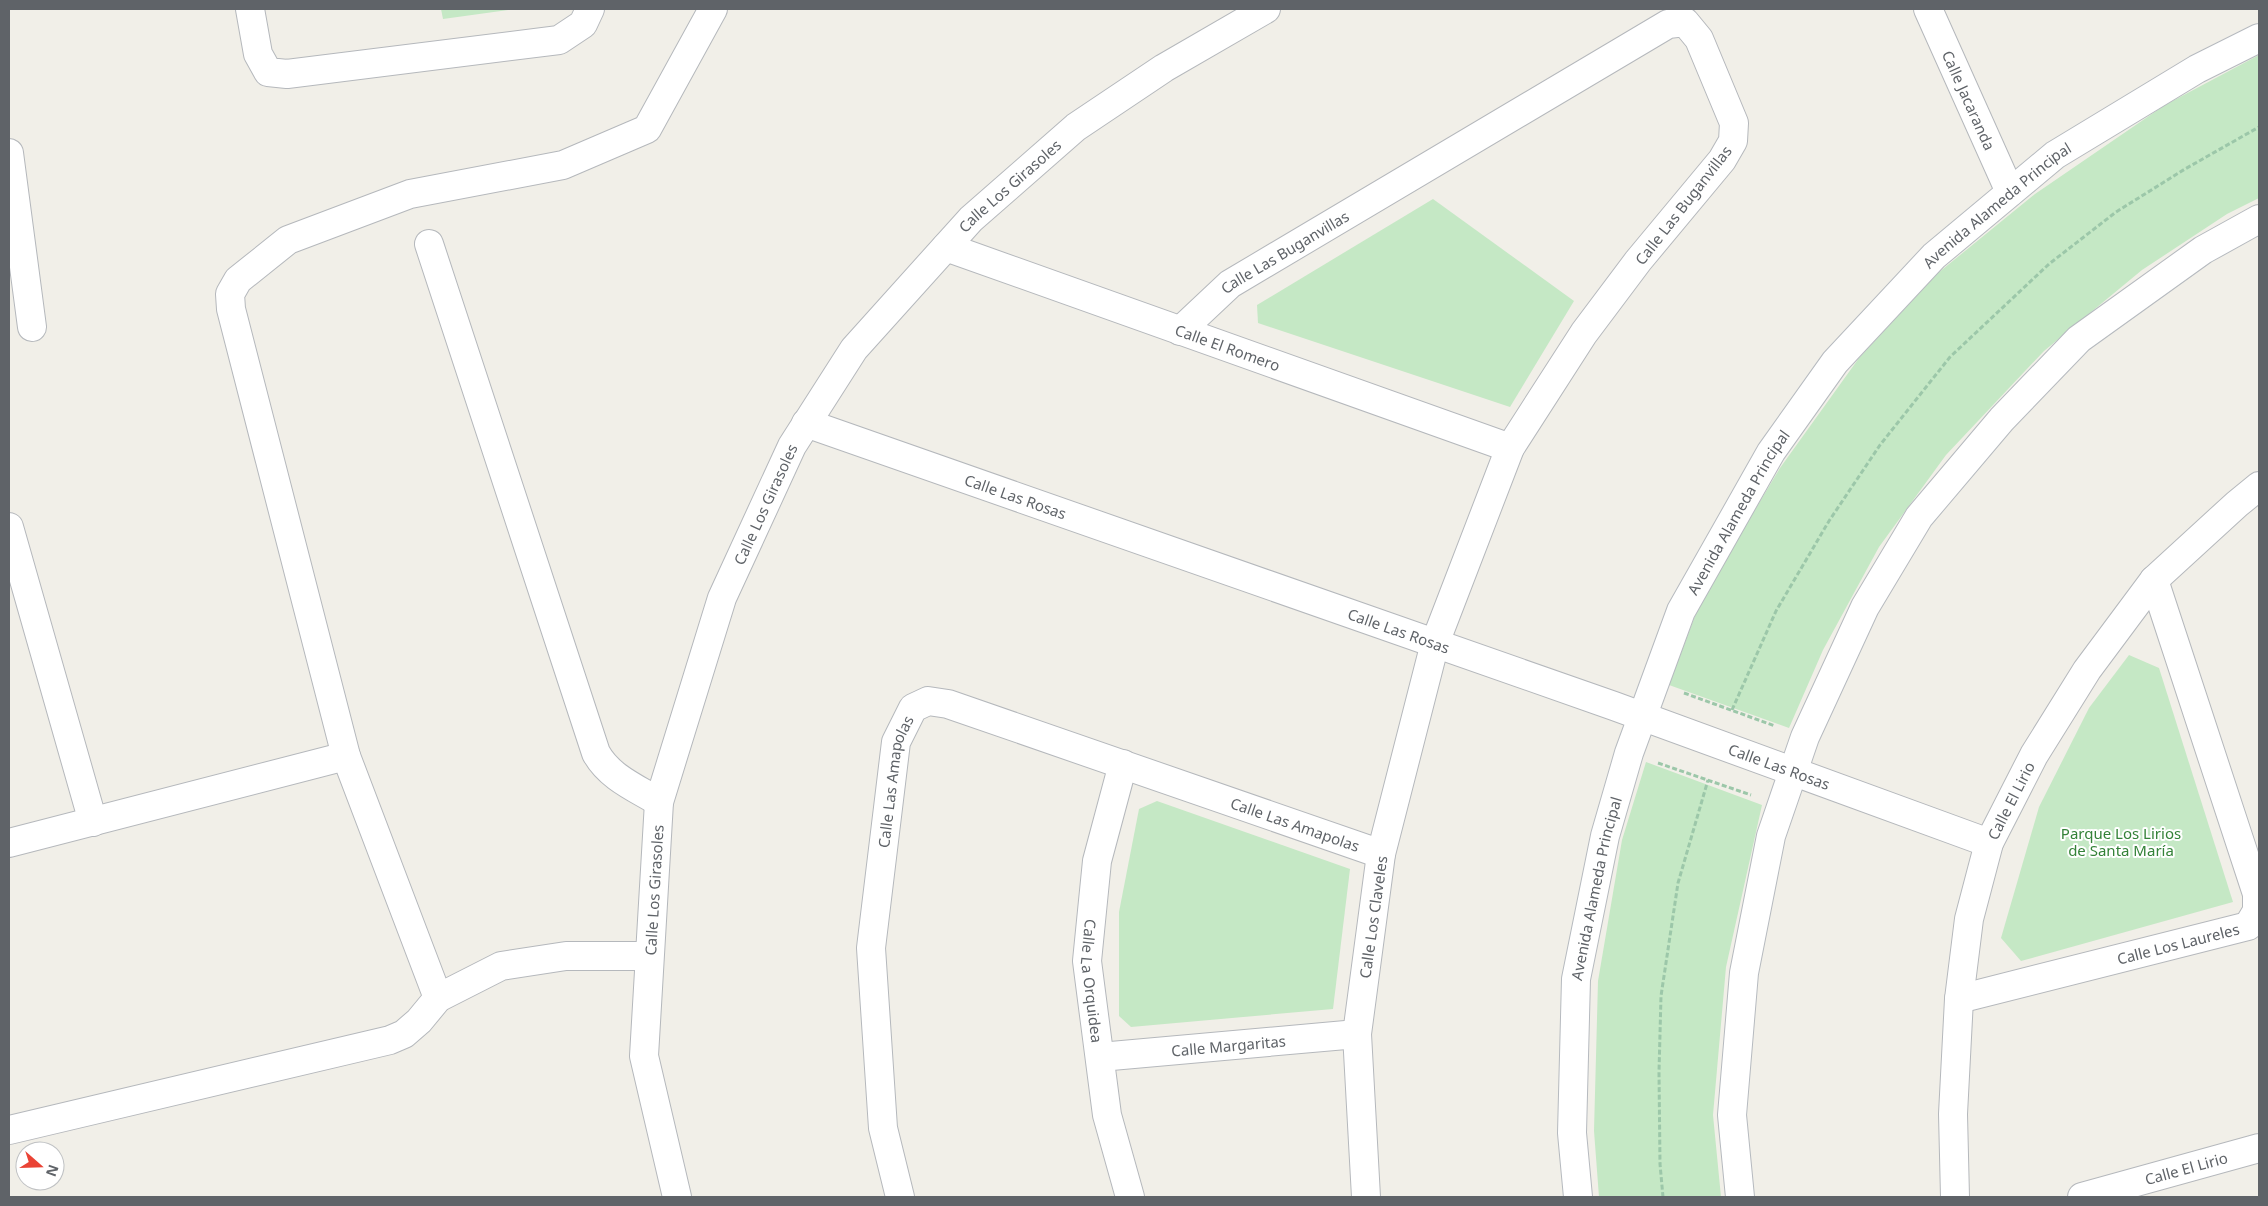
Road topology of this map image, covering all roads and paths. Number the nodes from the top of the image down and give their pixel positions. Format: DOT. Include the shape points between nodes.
graph roads {
  1 [pos="250,9"];
  2 [pos="590,9"];
  3 [pos="713,9"];
  4 [pos="1266,9"];
  5 [pos="1928,9"];
  6 [pos="2259,38"];
  7 [pos="2259,127"];
  8 [pos="9,153"];
  9 [pos="2010,192"];
  10 [pos="2259,219"];
  11 [pos="429,244"];
  12 [pos="946,247"];
  13 [pos="32,327"];
  14 [pos="1180,331"];
  15 [pos="806,423"];
  16 [pos="1510,448"];
  17 [pos="2259,486"];
  18 [pos="9,527"];
  19 [pos="2154,580"];
  20 [pos="1435,643"];
  21 [pos="1677,690"];
  22 [pos="1732,710"];
  23 [pos="1642,716"];
  24 [pos="1781,728"];
  25 [pos="346,756"];
  26 [pos="1653,762"];
  27 [pos="1123,764"];
  28 [pos="1794,770"];
  29 [pos="1708,780"];
  30 [pos="1757,798"];
  31 [pos="659,802"];
  32 [pos="93,822"];
  33 [pos="1989,843"];
  34 [pos="9,844"];
  35 [pos="1381,854"];
  36 [pos="648,956"];
  37 [pos="438,998"];
  38 [pos="1959,1000"];
  39 [pos="1357,1034"];
  40 [pos="1100,1057"];
  41 [pos="9,1130"];
  42 [pos="2259,1148"];
  43 [pos="676,1197"];
  44 [pos="900,1197"];
  45 [pos="1130,1197"];
  46 [pos="1366,1197"];
  47 [pos="1578,1197"];
  48 [pos="1663,1197"];
  49 [pos="1740,1197"];
  50 [pos="1955,1197"];
  51 [pos="2082,1197"];
  1 -- 2 [label="street" via="258,54 268,72 287,74 560,40 582,24"];
  3 -- 25 [label="street" via="647,129 563,165 410,194 288,240 238,280 230,294 231,309"];
  4 -- 12 [label="street, Calle Los Girasoles" via="1164,68 1076,127 970,219"];
  5 -- 9 [label="street, Calle Jacaranda"];
  6 -- 9 [label="street, Avenida Alameda Principal" via="2197,69 2055,155"];
  7 -- 22 [label="path" via="2116,212 2049,264 1950,357 1880,445 1829,521 1776,611"];
  8 -- 13 [label="street"];
  9 -- 23 [label="street, Avenida Alameda Principal" via="1934,256 1835,362 1770,452 1681,611"];
  10 -- 28 [label="street" via="2203,250 2078,339 2002,419 1919,517 1865,607 1805,737"];
  11 -- 31 [label="street" via="596,753 603,765 618,778"];
  12 -- 14 [label="street, Calle El Romero"];
  12 -- 15 [label="street, Calle Los Girasoles" via="854,349"];
  14 -- 16 [label="street, Calle El Romero"];
  14 -- 16 [label="street, Calle Las Buganvillas" via="1230,284 1668,24 1685,22 1699,39 1734,123 1733,141 1722,160 1638,261 1584,333"];
  15 -- 20 [label="street, Calle Las Rosas"];
  15 -- 31 [label="street, Calle Los Girasoles" via="792,446 722,598"];
  16 -- 20 [label="street, Calle Las Buganvillas"];
  17 -- 19 [label="street, Calle El Lirio"];
  18 -- 32 [label="street"];
  19 -- 33 [label="street, Calle El Lirio" via="2087,670 2034,755"];
  19 -- 38 [label="street, Calle Los Laureles" via="2258,894 2257,911 2248,926"];
  20 -- 23 [label="street, Calle Las Rosas"];
  20 -- 35 [label="street, Calle Los Claveles"];
  21 -- 22 [label="path"];
  22 -- 24 [label="path"];
  23 -- 28 [label="street, Calle Las Rosas"];
  23 -- 47 [label="street, Avenida Alameda Principal" via="1605,836 1576,979 1572,1133"];
  25 -- 32 [label="street"];
  25 -- 37 [label="street"];
  26 -- 29 [label="path"];
  27 -- 35 [label="street, Calle Las Amapolas"];
  27 -- 40 [label="street, Calle La Orquidea" via="1097,861 1087,961"];
  27 -- 44 [label="street, Calle Las Amapolas" via="948,704 928,701 913,708 896,742 871,948 883,1128"];
  28 -- 33 [label="street, Calle Las Rosas"];
  28 -- 49 [label="street" via="1771,836 1744,973 1732,1115"];
  29 -- 30 [label="path"];
  29 -- 48 [label="path" via="1678,883 1661,996 1658,1072"];
  31 -- 36 [label="street, Calle Los Girasoles"];
  32 -- 34 [label="street"];
  33 -- 38 [label="street, Calle El Lirio" via="1969,919"];
  35 -- 39 [label="street, Calle Los Claveles"];
  36 -- 37 [label="street" via="566,956 501,966"];
  36 -- 43 [label="street, Calle Los Girasoles" via="644,1056"];
  37 -- 41 [label="street" via="419,1022 390,1040"];
  38 -- 50 [label="street, Calle El Lirio" via="1953,1114"];
  39 -- 40 [label="street, Calle Margaritas"];
  39 -- 46 [label="street, Calle Los Claveles"];
  40 -- 45 [label="street, Calle La Orquidea" via="1107,1115"];
  42 -- 51 [label="street, Calle El Lirio"];
}
